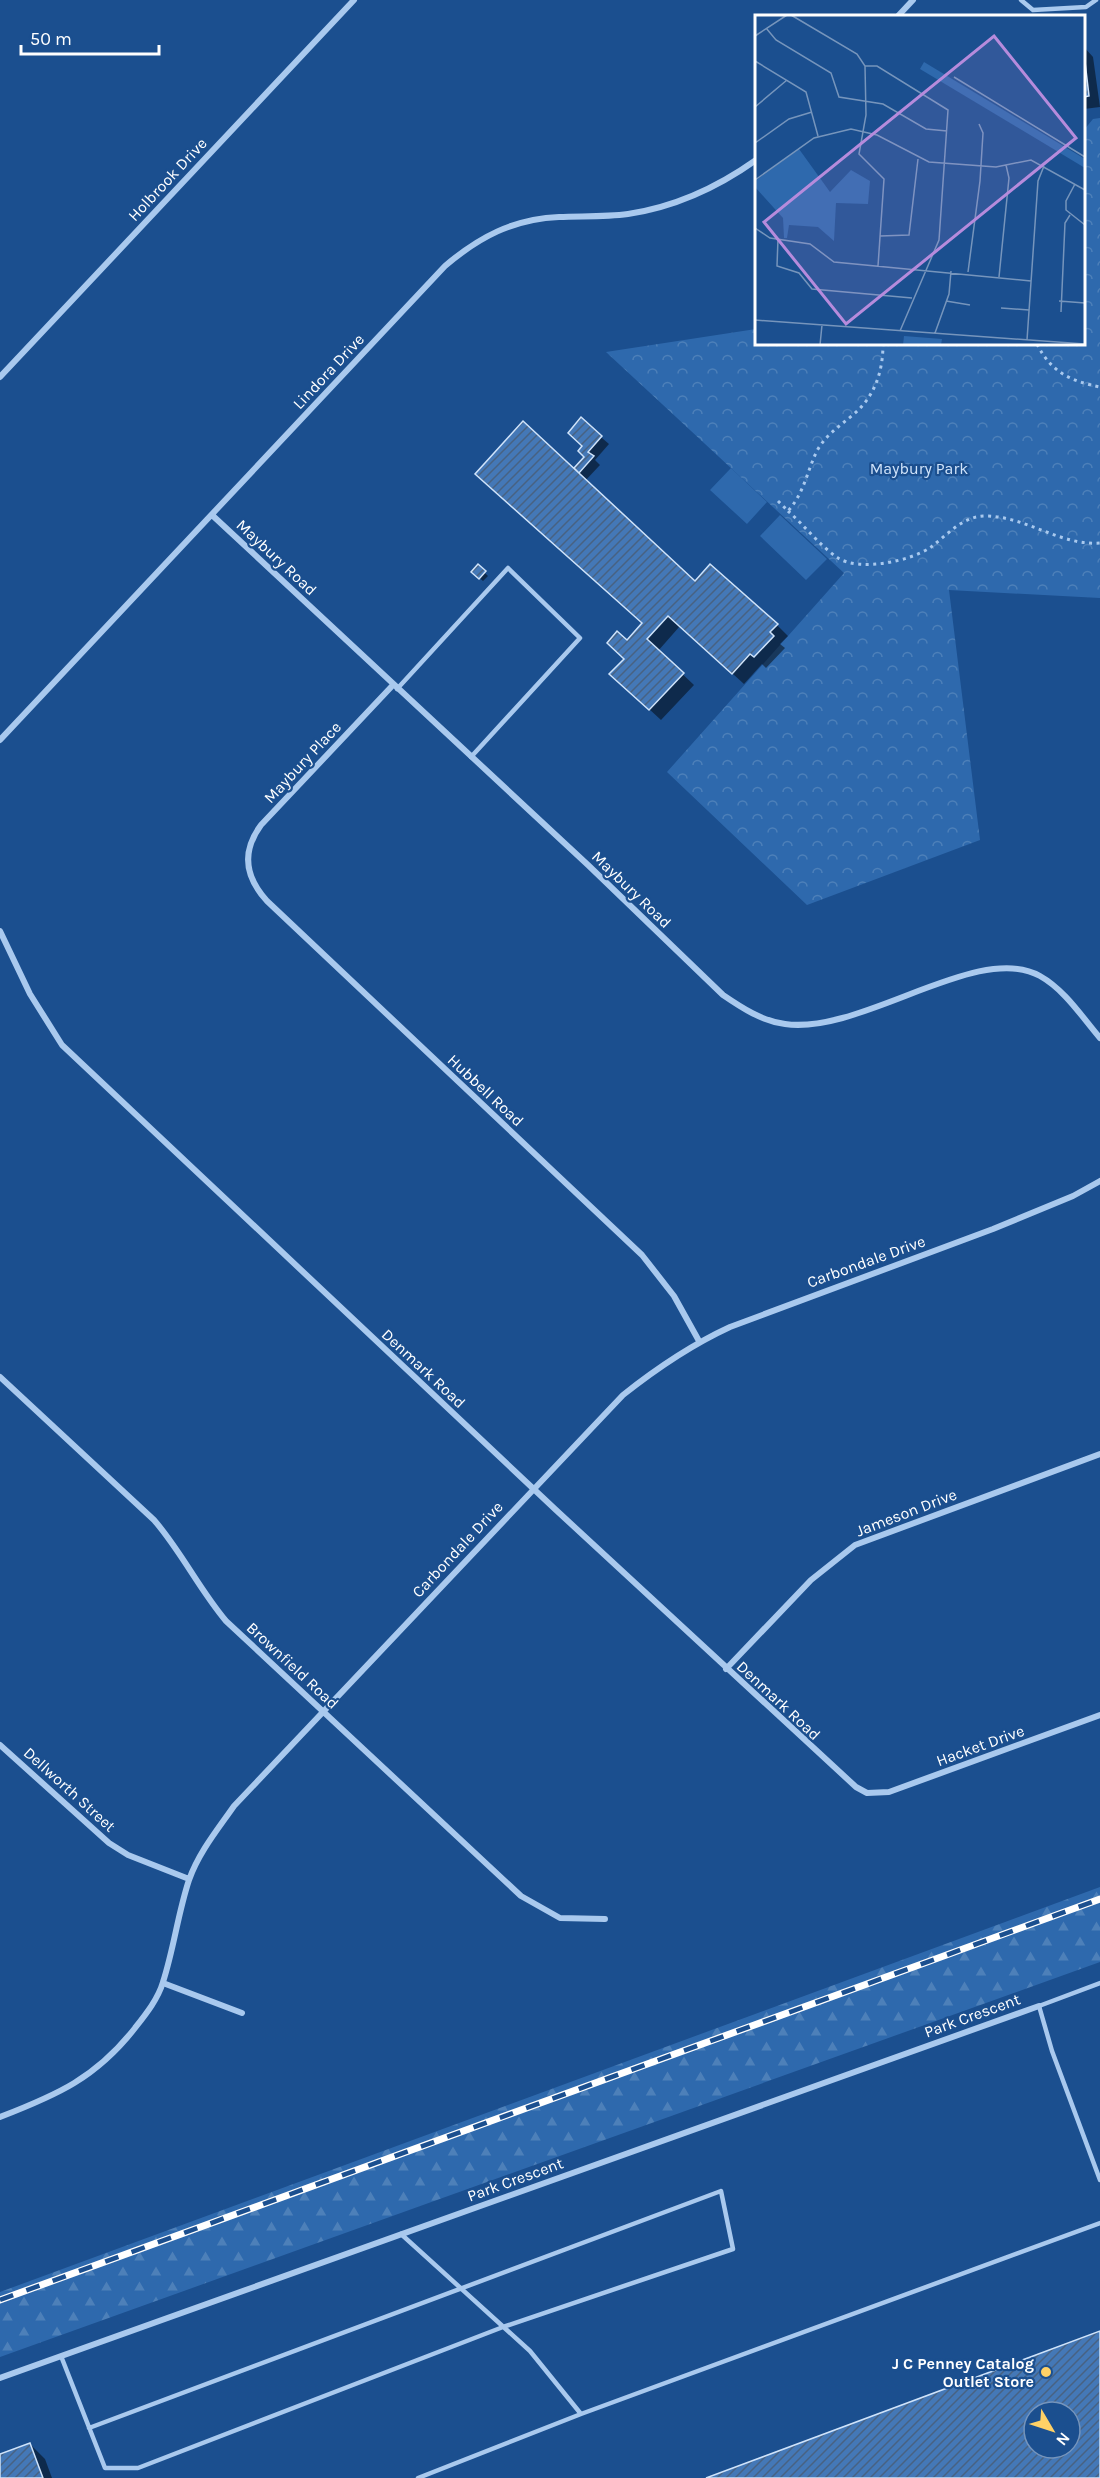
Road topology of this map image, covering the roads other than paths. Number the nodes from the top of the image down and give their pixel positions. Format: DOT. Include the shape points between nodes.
graph roads {
  1 [pos="354,0"];
  2 [pos="1021,0"];
  3 [pos="1096,0"];
  4 [pos="912,1"];
  5 [pos="899,15"];
  6 [pos="755,160"];
  7 [pos="0,376"];
  8 [pos="212,515"];
  9 [pos="395,687"];
  10 [pos="0,740"];
  11 [pos="471,757"];
  12 [pos="248,866"];
  13 [pos="0,931"];
  14 [pos="1100,1038"];
  15 [pos="1100,1181"];
  16 [pos="699,1341"];
  17 [pos="0,1377"];
  18 [pos="1100,1454"];
  19 [pos="533,1488"];
  20 [pos="726,1669"];
  21 [pos="322,1711"];
  22 [pos="1100,1715"];
  23 [pos="0,1745"];
  24 [pos="867,1793"];
  25 [pos="189,1879"];
  26 [pos="605,1919"];
  27 [pos="163,1983"];
  28 [pos="1100,1983"];
  29 [pos="1039,2006"];
  30 [pos="242,2013"];
  31 [pos="0,2117"];
  32 [pos="1100,2180"];
  33 [pos="1100,2223"];
  34 [pos="401,2234"];
  35 [pos="462,2289"];
  36 [pos="503,2327"];
  37 [pos="61,2356"];
  38 [pos="0,2378"];
  39 [pos="581,2414"];
  40 [pos="89,2428"];
  41 [pos="418,2478"];
  1 -- 7 [label="street, Holbrook Drive"];
  2 -- 3 [label="lane" via="1033,10 1086,7"];
  4 -- 5 [label="street"];
  6 -- 8 [label="street, Lindora Drive" via="716,186 661,207 628,214 540,219 483,237 445,266"];
  8 -- 9 [label="street, Maybury Road"];
  8 -- 10 [label="street, Lindora Drive"];
  9 -- 11 [label="street, Maybury Road"];
  9 -- 11 [label="lane" via="508,568 580,638"];
  9 -- 12 [label="street, Maybury Place" via="261,825 250,844"];
  11 -- 14 [label="street, Maybury Road" via="723,995 764,1018 784,1024 831,1022 967,974 1005,967 1042,977 1071,1002"];
  12 -- 16 [label="street, Hubbell Road" via="254,886 267,901 642,1255 674,1296"];
  13 -- 19 [label="street, Denmark Road" via="30,994 62,1045"];
  15 -- 16 [label="street, Carbondale Drive" via="993,1229"];
  16 -- 19 [label="street, Carbondale Drive" via="623,1395"];
  17 -- 21 [label="street, Brownfield Road" via="153,1520 226,1622"];
  18 -- 20 [label="street, Jameson Drive" via="855,1545 811,1580"];
  19 -- 20 [label="street, Denmark Road"];
  19 -- 21 [label="street, Carbondale Drive"];
  20 -- 24 [label="street, Denmark Road" via="844,1779"];
  21 -- 25 [label="street, Carbondale Drive" via="234,1806"];
  21 -- 26 [label="street, Brownfield Road" via="520,1896 560,1918"];
  22 -- 24 [label="street, Hacket Drive" via="898,1789"];
  23 -- 25 [label="street, Dellworth Street" via="109,1843 128,1855"];
  25 -- 27 [label="street, Carbondale Drive"];
  27 -- 30 [label="street"];
  27 -- 31 [label="street, Carbondale Drive" via="141,2021 98,2069 53,2097"];
  28 -- 29 [label="lane"];
  29 -- 32 [label="lane"];
  29 -- 34 [label="street, Park Crescent"];
  33 -- 39 [label="lane"];
  34 -- 35 [label="lane"];
  34 -- 37 [label="street, Park Crescent"];
  35 -- 36 [label="lane"];
  35 -- 36 [label="lane" via="721,2192 733,2249"];
  35 -- 40 [label="lane"];
  36 -- 39 [label="lane" via="530,2351"];
  36 -- 40 [label="lane" via="138,2468 105,2468"];
  37 -- 38 [label="street, Park Crescent"];
  37 -- 40 [label="lane"];
  39 -- 41 [label="lane"];
}
